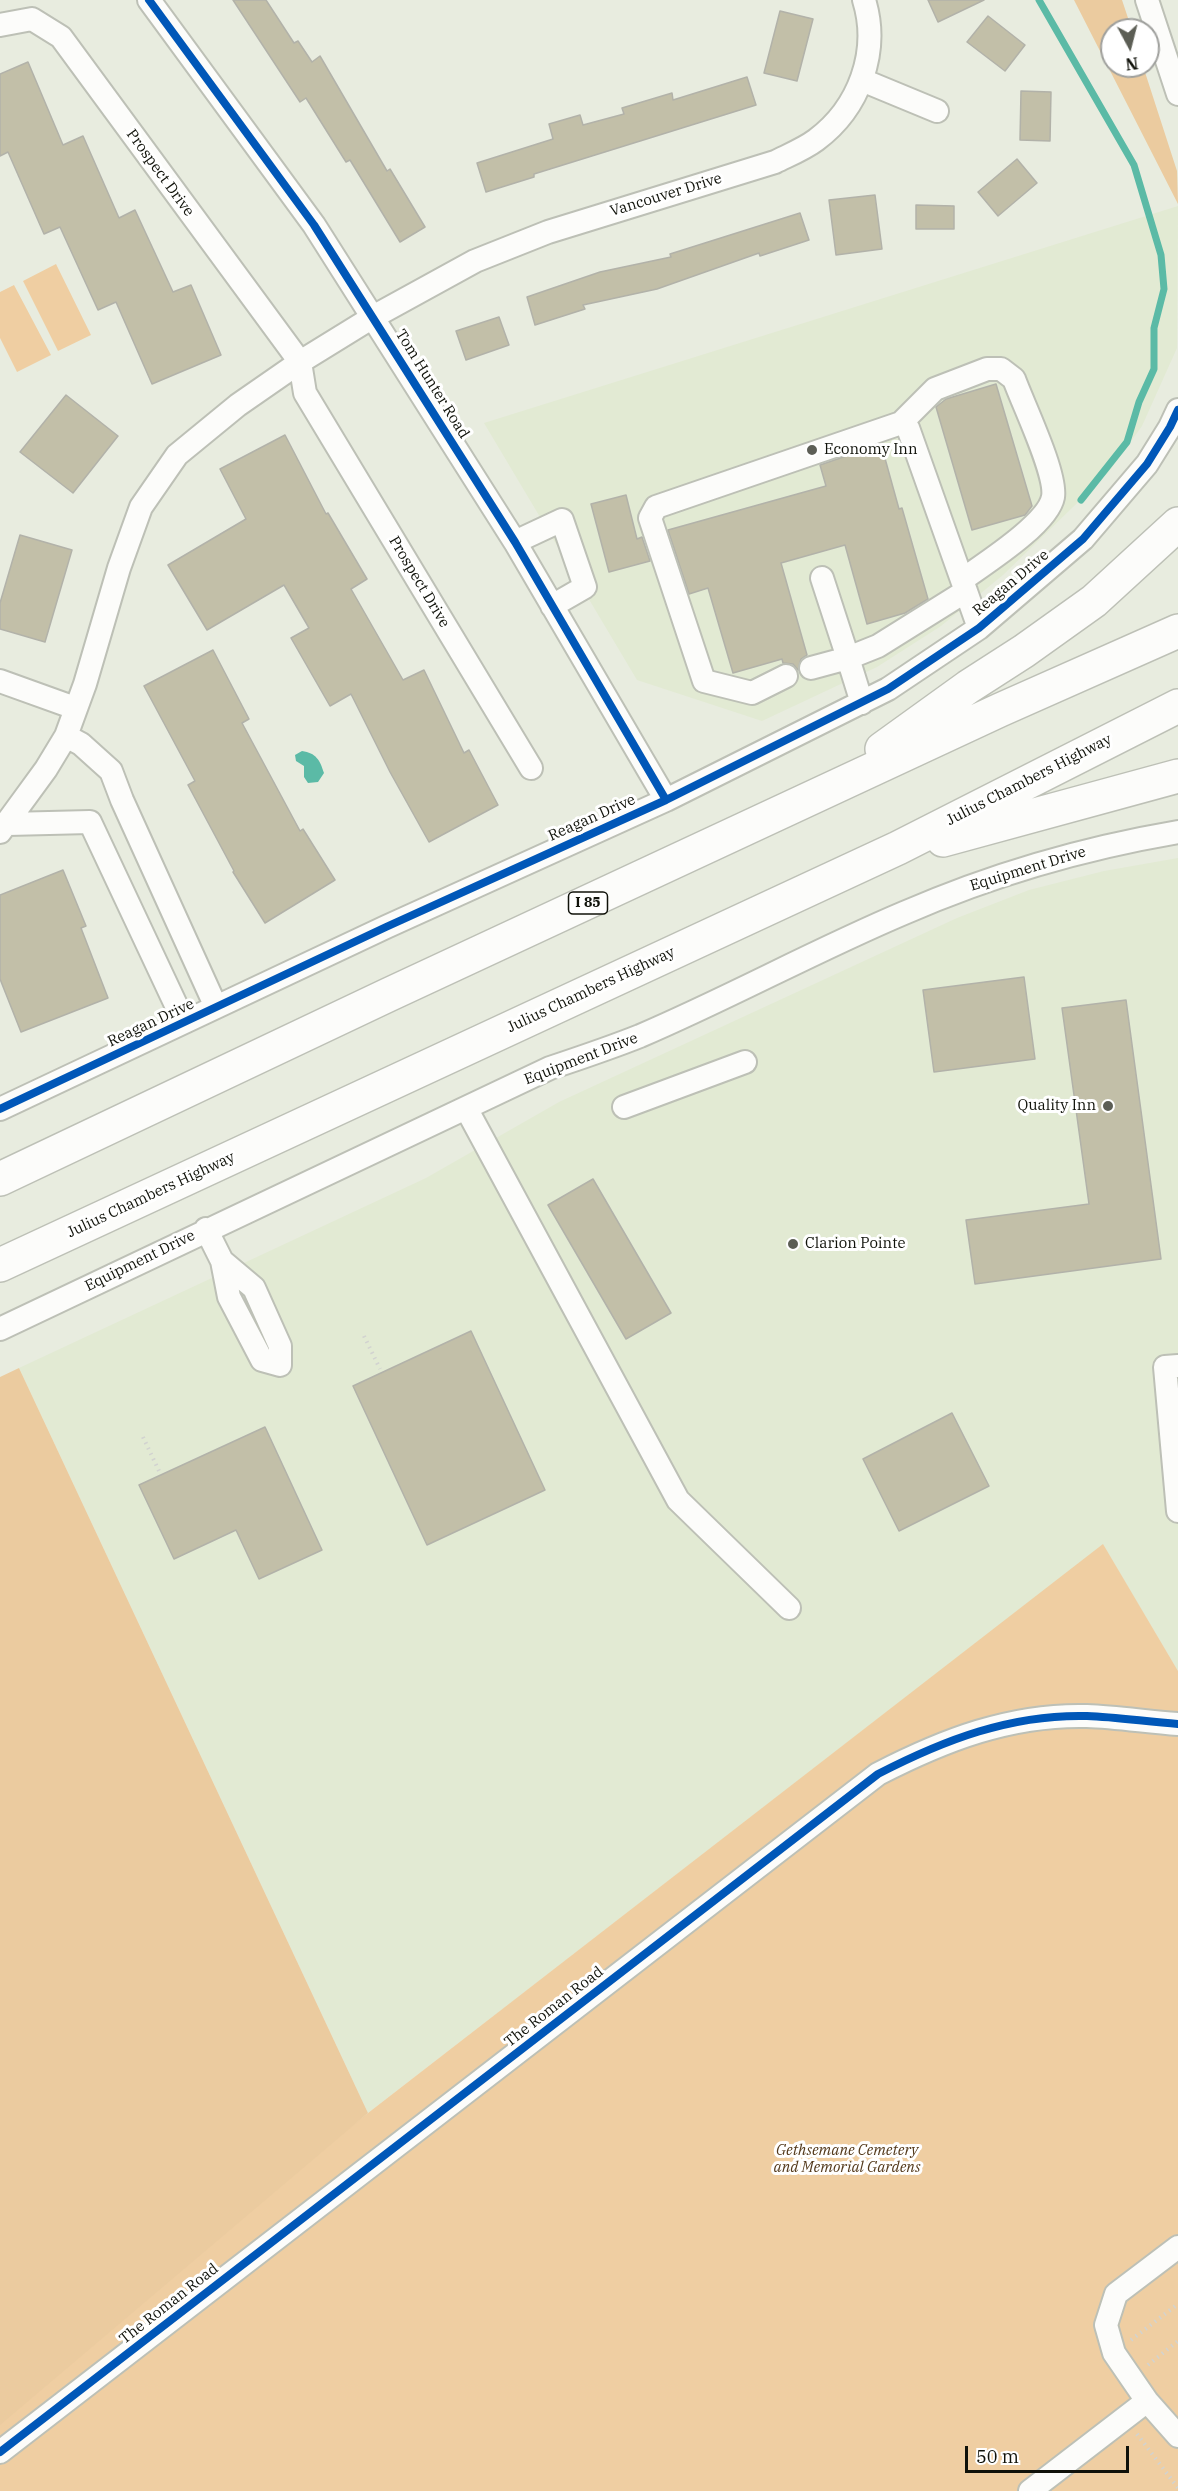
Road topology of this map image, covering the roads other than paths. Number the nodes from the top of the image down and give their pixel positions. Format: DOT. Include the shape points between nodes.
graph roads {
  1 [pos="148,0"];
  2 [pos="864,0"];
  3 [pos="1146,0"];
  4 [pos="0,25"];
  5 [pos="862,80"];
  6 [pos="1178,94"];
  7 [pos="937,111"];
  8 [pos="373,317"];
  9 [pos="300,362"];
  10 [pos="1178,410"];
  11 [pos="900,423"];
  12 [pos="1178,524"];
  13 [pos="515,542"];
  14 [pos="822,578"];
  15 [pos="964,585"];
  16 [pos="552,606"];
  17 [pos="979,628"];
  18 [pos="1178,631"];
  19 [pos="848,658"];
  20 [pos="811,668"];
  21 [pos="786,676"];
  22 [pos="0,681"];
  23 [pos="862,703"];
  24 [pos="1178,706"];
  25 [pos="75,708"];
  26 [pos="66,736"];
  27 [pos="531,768"];
  28 [pos="1178,776"];
  29 [pos="821,794"];
  30 [pos="122,800"];
  31 [pos="666,800"];
  32 [pos="90,822"];
  33 [pos="4,828"];
  34 [pos="1178,832"];
  35 [pos="869,861"];
  36 [pos="190,949"];
  37 [pos="157,965"];
  38 [pos="216,1007"];
  39 [pos="184,1022"];
  40 [pos="745,1062"];
  41 [pos="624,1107"];
  42 [pos="466,1108"];
  43 [pos="0,1109"];
  44 [pos="0,1179"];
  45 [pos="206,1229"];
  46 [pos="222,1261"];
  47 [pos="0,1265"];
  48 [pos="0,1329"];
  49 [pos="1178,1366"];
  50 [pos="1178,1511"];
  51 [pos="789,1608"];
  52 [pos="1178,1724"];
  53 [pos="1178,2247"];
  54 [pos="1147,2401"];
  55 [pos="1178,2436"];
  56 [pos="0,2452"];
  57 [pos="1030,2491"];
  1 -- 8 [label="street, Tom Hunter Road" via="314,225"];
  2 -- 5 [label="street, Vancouver Drive" via="869,20 869,51"];
  3 -- 6 [label="street"];
  4 -- 9 [label="street, Prospect Drive" via="32,19 61,37"];
  5 -- 7 [label="street"];
  5 -- 8 [label="street, Vancouver Drive" via="839,119 805,148 775,162 499,250"];
  8 -- 9 [label="street"];
  8 -- 13 [label="street, Tom Hunter Road"];
  9 -- 25 [label="street" via="238,405 177,455 141,507"];
  9 -- 27 [label="street, Prospect Drive" via="305,393"];
  10 -- 17 [label="street, Reagan Drive" via="1147,464 1103,518"];
  11 -- 15 [label="street" via="908,428"];
  11 -- 15 [label="street" via="935,389 987,369 1001,369 1014,379 1051,475 1053,498 1010,547"];
  11 -- 21 [label="street" via="656,507 650,518 704,681 752,693"];
  12 -- 29 [label="highway" via="1094,601"];
  13 -- 16 [label="street, Tom Hunter Road"];
  13 -- 16 [label="street" via="562,520 585,587"];
  14 -- 19 [label="street"];
  15 -- 17 [label="street"];
  15 -- 19 [label="street" via="878,646"];
  16 -- 31 [label="street, Tom Hunter Road"];
  17 -- 23 [label="street, Reagan Drive"];
  18 -- 29 [label="highway, I 85"];
  19 -- 20 [label="street"];
  19 -- 23 [label="street"];
  22 -- 25 [label="street"];
  23 -- 31 [label="street, Reagan Drive"];
  24 -- 35 [label="highway, Julius Chambers Highway"];
  25 -- 26 [label="street"];
  26 -- 30 [label="street" via="111,771"];
  26 -- 33 [label="street"];
  28 -- 35 [label="highway"];
  29 -- 44 [label="highway, I 85"];
  30 -- 32 [label="street"];
  30 -- 36 [label="street"];
  31 -- 38 [label="street, Reagan Drive"];
  32 -- 33 [label="street"];
  32 -- 37 [label="street"];
  34 -- 42 [label="street, Equipment Drive" via="1047,861 974,884 641,1035 550,1068"];
  35 -- 47 [label="highway, Julius Chambers Highway"];
  36 -- 37 [label="street"];
  36 -- 38 [label="street"];
  37 -- 39 [label="street"];
  38 -- 39 [label="street, Reagan Drive"];
  39 -- 43 [label="street, Reagan Drive"];
  40 -- 41 [label="street"];
  42 -- 45 [label="street, Equipment Drive"];
  42 -- 51 [label="street" via="678,1500"];
  45 -- 46 [label="street"];
  45 -- 48 [label="street, Equipment Drive"];
  49 -- 50 [label="street" via="1165,1367"];
  52 -- 56 [label="street, The Roman Road" via="1086,1716 1039,1718 970,1732 878,1774"];
  53 -- 54 [label="street" via="1116,2294 1106,2325 1114,2353"];
  54 -- 55 [label="street"];
  54 -- 57 [label="street"];
}
